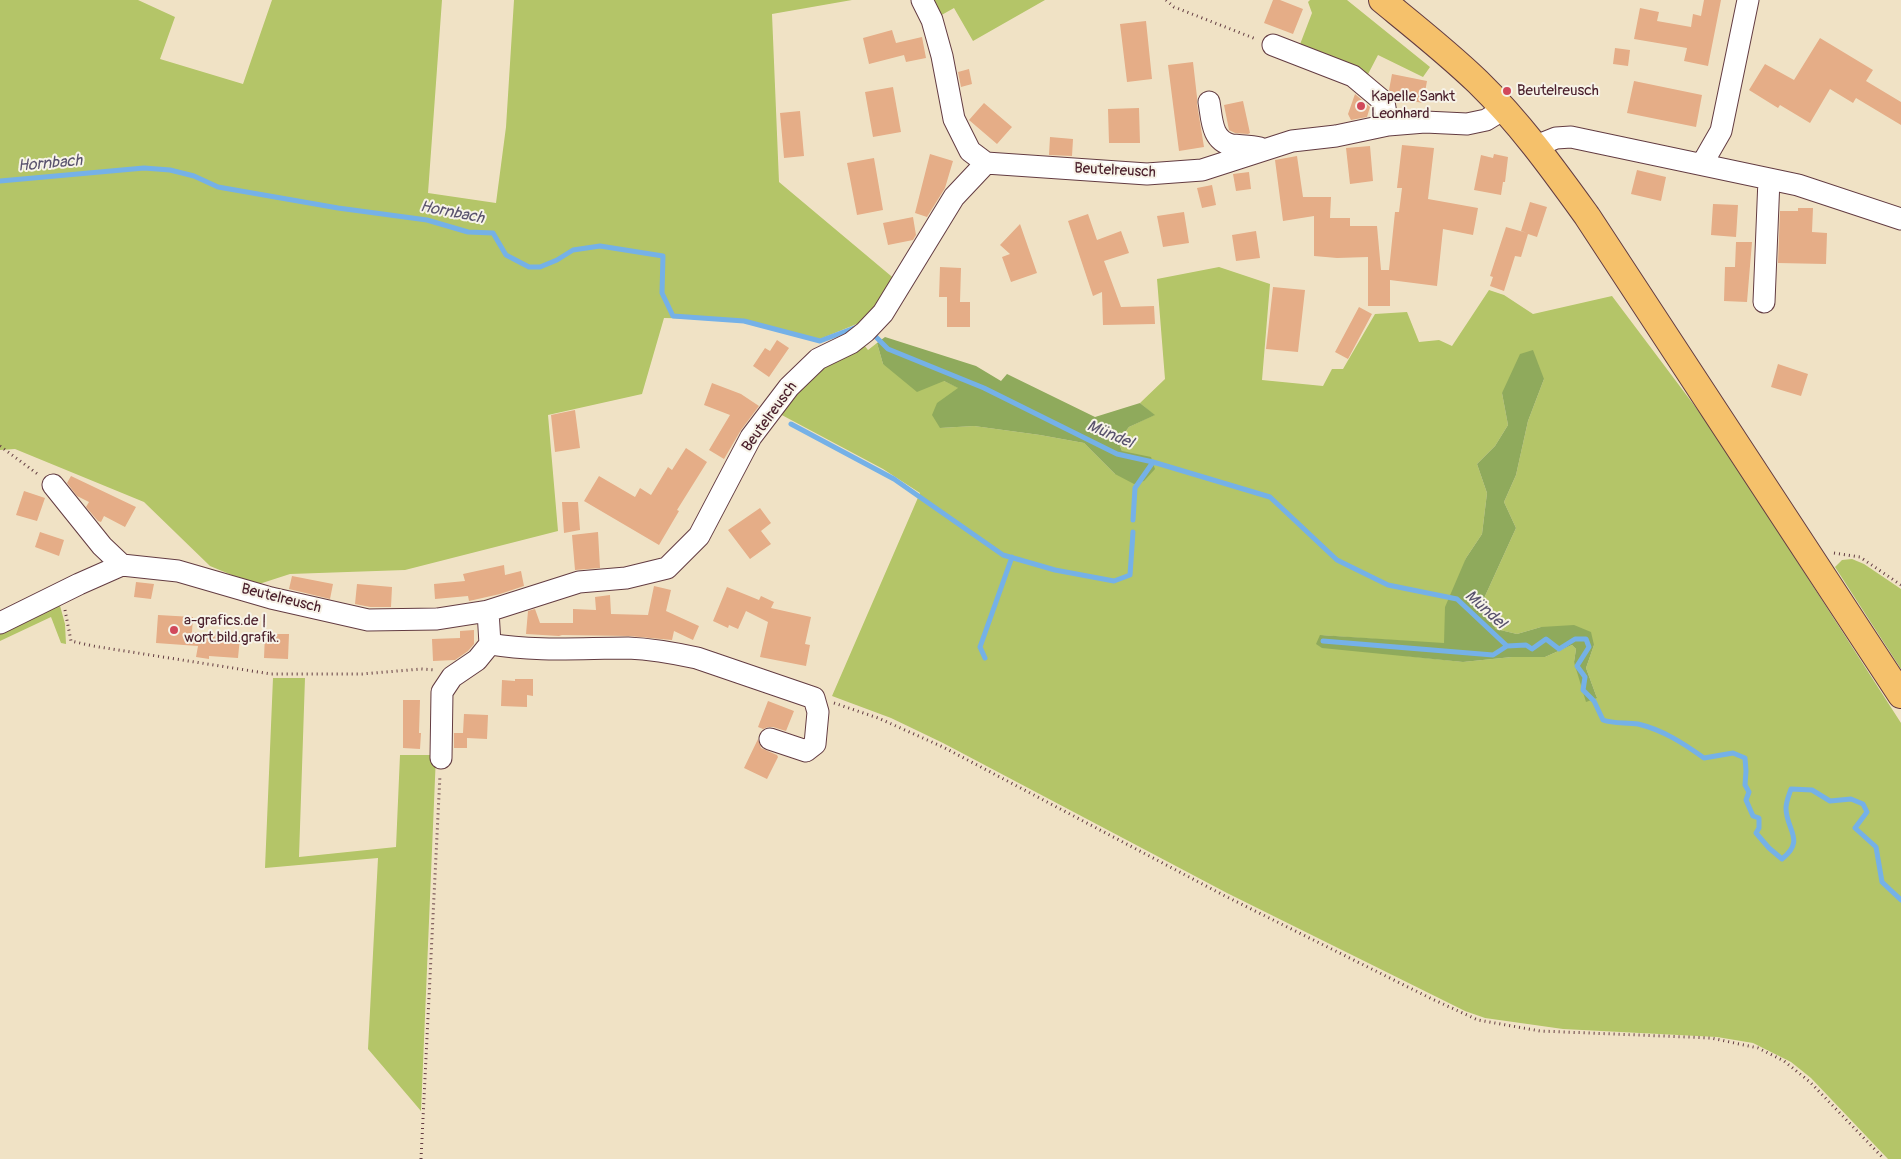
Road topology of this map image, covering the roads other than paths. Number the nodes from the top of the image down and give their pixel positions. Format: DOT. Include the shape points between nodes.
graph roads {
  1 [pos="922,0"];
  2 [pos="1382,0"];
  3 [pos="1748,0"];
  4 [pos="1273,45"];
  5 [pos="1209,102"];
  6 [pos="1504,109"];
  7 [pos="1388,125"];
  8 [pos="1536,146"];
  9 [pos="1262,150"];
  10 [pos="986,163"];
  11 [pos="1702,164"];
  12 [pos="1768,179"];
  13 [pos="1901,219"];
  14 [pos="1764,302"];
  15 [pos="53,485"];
  16 [pos="122,565"];
  17 [pos="488,611"];
  18 [pos="0,623"];
  19 [pos="490,644"];
  20 [pos="1901,695"];
  21 [pos="770,739"];
  22 [pos="441,758"];
  1 -- 10 [label="street" via="932,20 942,56 954,119 970,151"];
  2 -- 6 [label="main road" via="1447,53"];
  3 -- 11 [label="street" via="1721,131"];
  4 -- 7 [label="street" via="1353,76 1384,102"];
  5 -- 9 [label="street" via="1215,133 1220,139 1230,145"];
  6 -- 7 [label="street, Beutelreusch" via="1486,120 1467,124 1425,122"];
  6 -- 8 [label="main road"];
  7 -- 9 [label="street, Beutelreusch" via="1292,141"];
  8 -- 11 [label="street" via="1571,136"];
  8 -- 20 [label="main road" via="1587,216"];
  9 -- 10 [label="street, Beutelreusch" via="1202,170 1147,174"];
  10 -- 17 [label="street, Beutelreusch" via="954,197 883,313 865,332 818,359 788,387 751,437 699,536 667,568 626,578 579,582"];
  11 -- 12 [label="street"];
  12 -- 13 [label="street" via="1798,185"];
  12 -- 14 [label="street"];
  15 -- 16 [label="street" via="102,546"];
  16 -- 17 [label="street, Beutelreusch" via="178,571 271,598 368,620 437,619"];
  16 -- 18 [label="street, Beutelreusch"];
  17 -- 19 [label="street"];
  19 -- 21 [label="street" via="511,648 630,648 668,652 697,658 814,698 818,712 815,744 806,751"];
  19 -- 22 [label="street" via="478,660 452,677 442,692"];
}
